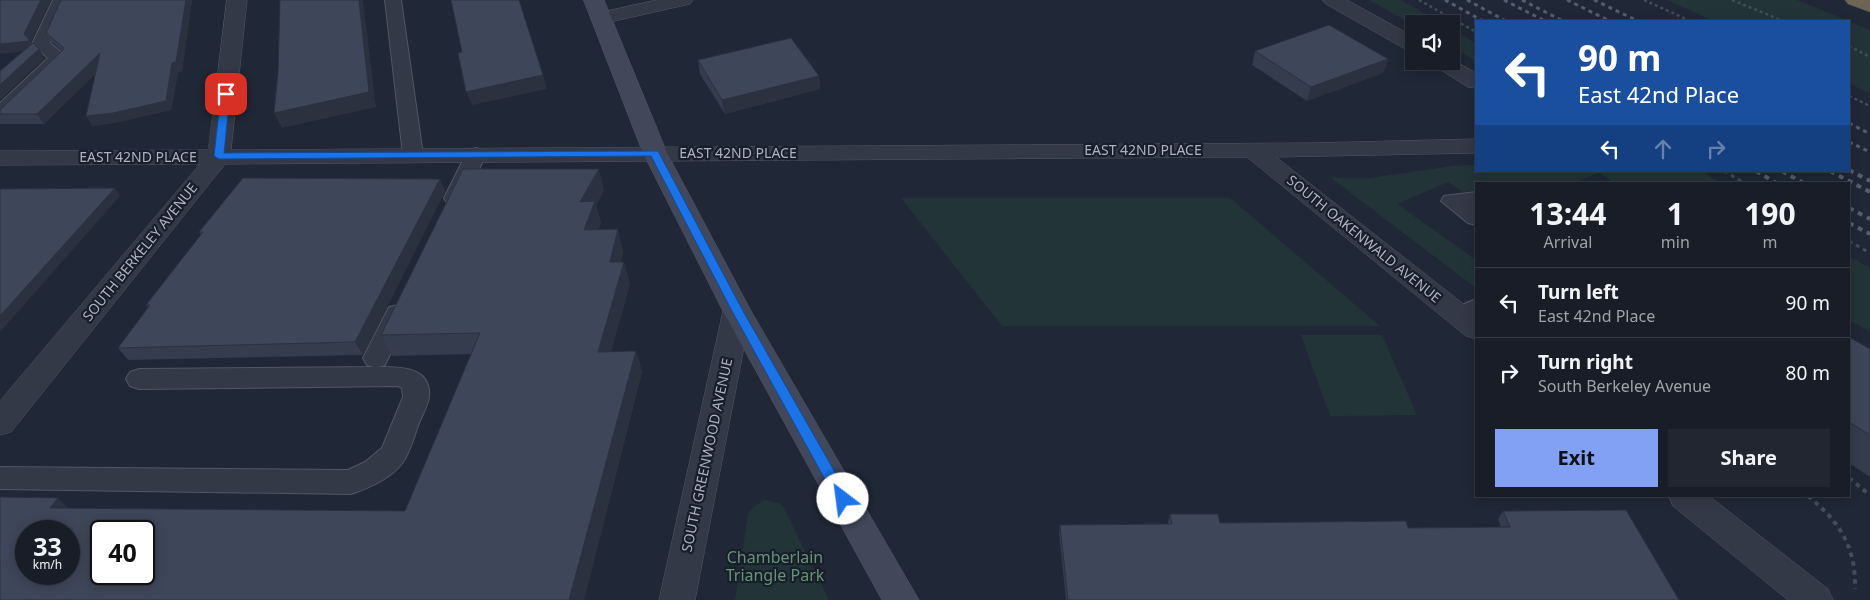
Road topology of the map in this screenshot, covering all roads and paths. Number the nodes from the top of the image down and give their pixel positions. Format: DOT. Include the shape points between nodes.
graph roads {
  1 [pos="61,0"];
  2 [pos="236,0"];
  3 [pos="393,0"];
  4 [pos="684,0"];
  5 [pos="1333,0"];
  6 [pos="1419,0"];
  7 [pos="1644,0"];
  8 [pos="1732,0"];
  9 [pos="1854,0"];
  10 [pos="1870,6"];
  11 [pos="597,9"];
  12 [pos="1688,20"];
  13 [pos="1781,20"];
  14 [pos="1475,31"];
  15 [pos="1405,41"];
  16 [pos="1850,47"];
  17 [pos="1870,57"];
  18 [pos="1455,70"];
  19 [pos="1475,81"];
  20 [pos="1850,96"];
  21 [pos="1870,106"];
  22 [pos="0,113"];
  23 [pos="1475,146"];
  24 [pos="1251,149"];
  25 [pos="655,153"];
  26 [pos="476,154"];
  27 [pos="413,155"];
  28 [pos="219,156"];
  29 [pos="0,158"];
  30 [pos="1726,172"];
  31 [pos="1743,182"];
  32 [pos="1475,199"];
  33 [pos="445,217"];
  34 [pos="1475,217"];
  35 [pos="1850,242"];
  36 [pos="1870,253"];
  37 [pos="406,296"];
  38 [pos="737,311"];
  39 [pos="1470,317"];
  40 [pos="376,358"];
  41 [pos="139,379"];
  42 [pos="0,423"];
  43 [pos="0,478"];
  44 [pos="1850,479"];
  45 [pos="1870,495"];
  46 [pos="1686,497"];
  47 [pos="1809,497"];
  48 [pos="1855,589"];
  49 [pos="677,600"];
  50 [pos="901,600"];
  51 [pos="1815,600"];
  1 -- 22 [label="lane" via="41,44 59,58"];
  2 -- 28 [label="street"];
  3 -- 27 [label="lane"];
  4 -- 11 [label="street"];
  5 -- 15 [label="street"];
  6 -- 14 [label="path"];
  7 -- 12 [label="path"];
  8 -- 13 [label="path"];
  9 -- 10 [label="highway"];
  11 -- 25 [label="street"];
  16 -- 17 [label="path"];
  18 -- 19 [label="street"];
  20 -- 21 [label="path"];
  23 -- 24 [label="street, EAST 42ND PLACE"];
  24 -- 25 [label="street, EAST 42ND PLACE"];
  24 -- 39 [label="street, SOUTH OAKENWALD AVENUE"];
  25 -- 26 [label="street, EAST 42ND PLACE"];
  25 -- 38 [label="street"];
  26 -- 27 [label="street, EAST 42ND PLACE"];
  26 -- 33 [label="lane"];
  27 -- 28 [label="street, EAST 42ND PLACE"];
  28 -- 29 [label="street, EAST 42ND PLACE"];
  28 -- 42 [label="street, SOUTH BERKELEY AVENUE"];
  30 -- 31 [label="path"];
  32 -- 34 [label="lane" via="1452,201"];
  35 -- 36 [label="path"];
  37 -- 40 [label="lane"];
  38 -- 49 [label="street, SOUTH GREENWOOD AVENUE"];
  38 -- 50 [label="street"];
  41 -- 43 [label="lane" via="404,376 414,384 416,397 393,455 375,470 351,482"];
  44 -- 45 [label="path"];
  46 -- 51 [label="street"];
  47 -- 48 [label="path" via="1844,535 1855,562"];
}
